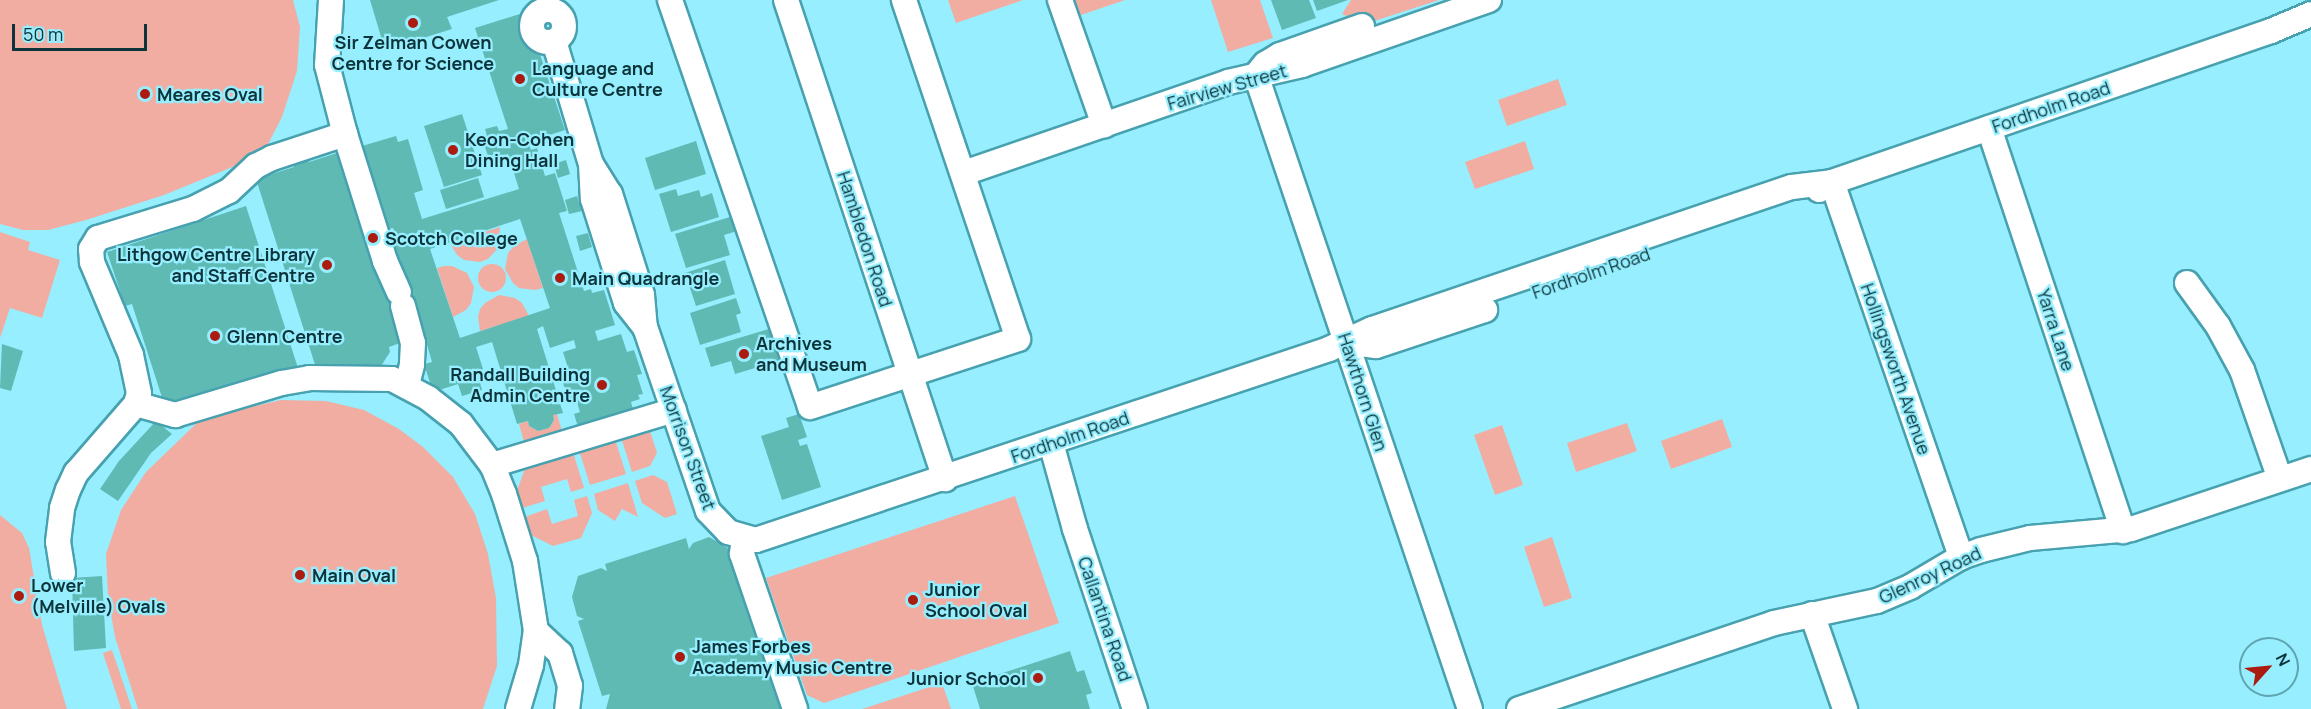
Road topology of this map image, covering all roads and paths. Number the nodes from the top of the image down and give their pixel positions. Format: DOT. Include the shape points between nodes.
graph roads {
  1 [pos="331,0"];
  2 [pos="670,0"];
  3 [pos="786,0"];
  4 [pos="904,0"];
  5 [pos="1060,0"];
  6 [pos="1489,0"];
  7 [pos="541,5"];
  8 [pos="2311,14"];
  9 [pos="2311,22"];
  10 [pos="1362,26"];
  11 [pos="2271,31"];
  12 [pos="1256,75"];
  13 [pos="1104,125"];
  14 [pos="1989,128"];
  15 [pos="345,134"];
  16 [pos="964,173"];
  17 [pos="1832,182"];
  18 [pos="2187,284"];
  19 [pos="1346,342"];
  20 [pos="909,373"];
  21 [pos="407,385"];
  22 [pos="136,404"];
  23 [pos="675,410"];
  24 [pos="1044,445"];
  25 [pos="492,465"];
  26 [pos="2311,469"];
  27 [pos="945,479"];
  28 [pos="2280,479"];
  29 [pos="2123,531"];
  30 [pos="744,538"];
  31 [pos="1961,557"];
  32 [pos="63,573"];
  33 [pos="1812,614"];
  34 [pos="536,631"];
  35 [pos="518,709"];
  36 [pos="567,709"];
  37 [pos="795,709"];
  38 [pos="1136,709"];
  39 [pos="1470,709"];
  40 [pos="1519,709"];
  41 [pos="1845,709"];
  1 -- 15 [label="street" via="327,65"];
  2 -- 20 [label="street" via="810,406"];
  3 -- 20 [label="street, Hambledon Road"];
  4 -- 16 [label="street"];
  5 -- 13 [label="street"];
  6 -- 12 [label="street, Fairview Street" via="1302,65"];
  7 -- 23 [label="street, Morrison Street" via="558,13 564,21 562,35 554,41 591,164 594,199 626,303 645,327"];
  8 -- 11 [label="street, Fordholm Road"];
  9 -- 11 [label="street, Fordholm Road"];
  10 -- 12 [label="street" via="1280,55"];
  11 -- 14 [label="street, Fordholm Road"];
  12 -- 13 [label="street, Fairview Street"];
  12 -- 19 [label="street, Hawthorn Glen"];
  13 -- 16 [label="street, Fairview Street"];
  14 -- 17 [label="street, Fordholm Road"];
  14 -- 29 [label="street, Yarra Lane"];
  15 -- 21 [label="street" via="413,343"];
  15 -- 22 [label="street" via="272,158 256,166 230,191 193,209 98,238 91,249 92,262 131,355 139,393"];
  16 -- 20 [label="street" via="1018,339"];
  17 -- 19 [label="street, Fordholm Road" via="1792,187"];
  17 -- 31 [label="street, Hollingsworth Avenue"];
  18 -- 28 [label="street" via="2218,326 2242,370"];
  19 -- 24 [label="street, Fordholm Road"];
  19 -- 39 [label="street, Hawthorn Glen"];
  20 -- 27 [label="street, Hambledon Road"];
  21 -- 22 [label="street" via="392,379 310,378 175,415"];
  21 -- 25 [label="street" via="461,424"];
  22 -- 32 [label="street" via="76,473 68,490 58,542"];
  23 -- 25 [label="street"];
  23 -- 30 [label="street, Morrison Street" via="708,511 728,532"];
  24 -- 27 [label="street, Fordholm Road"];
  24 -- 38 [label="street, Callantina Road" via="1060,506 1075,529"];
  25 -- 34 [label="street" via="525,561"];
  26 -- 28 [label="street, Glenroy Road"];
  27 -- 30 [label="street, Fordholm Road" via="756,540"];
  28 -- 29 [label="street, Glenroy Road"];
  29 -- 31 [label="street, Glenroy Road" via="2030,538"];
  30 -- 37 [label="street" via="742,554"];
  31 -- 33 [label="street, Glenroy Road" via="1894,594 1858,606"];
  33 -- 40 [label="street, Glenroy Road" via="1774,623"];
  33 -- 41 [label="street"];
  34 -- 35 [label="street"];
  34 -- 36 [label="street" via="560,653 570,686"];
}
